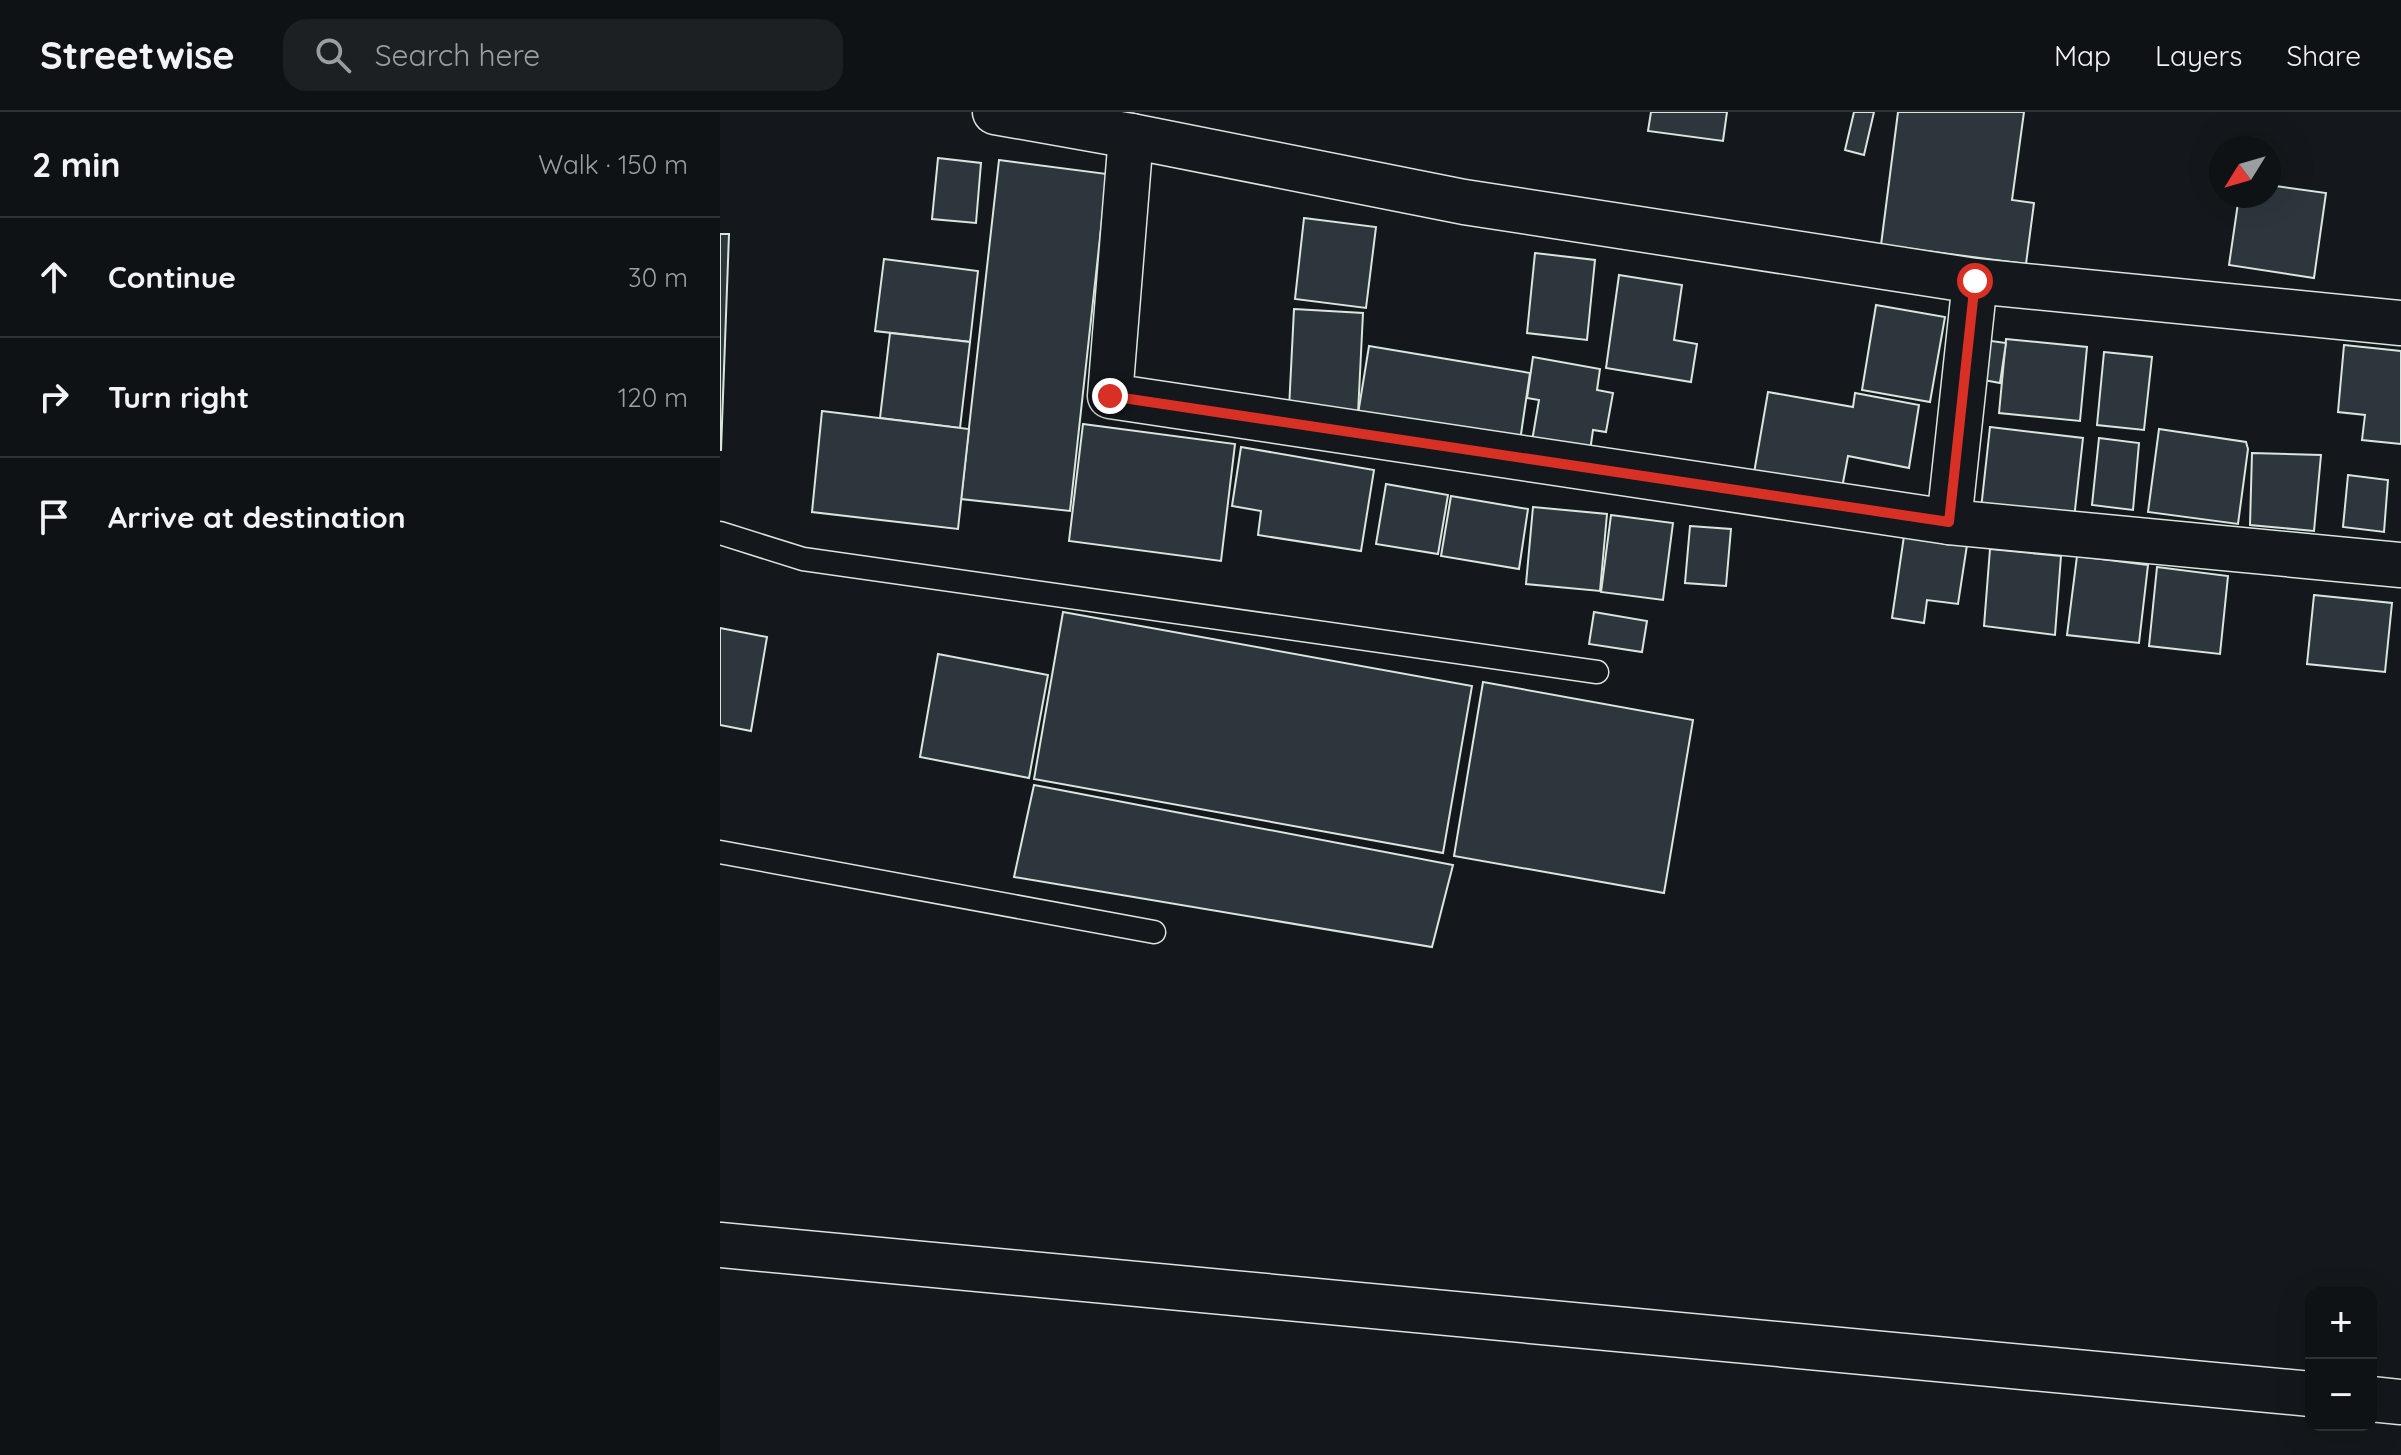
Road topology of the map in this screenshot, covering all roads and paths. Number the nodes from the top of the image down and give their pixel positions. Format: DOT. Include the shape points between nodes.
graph roads {
  1 [pos="995,112"];
  2 [pos="1131,136"];
  3 [pos="1975,281"];
  4 [pos="2401,323"];
  5 [pos="1949,522"];
  6 [pos="720,533"];
  7 [pos="2401,565"];
  8 [pos="1597,672"];
  9 [pos="720,852"];
  10 [pos="1154,932"];
  11 [pos="720,1245"];
  12 [pos="2305,1393"];
  13 [pos="2377,1400"];
  14 [pos="2401,1402"];
  1 -- 2 [label="street"];
  2 -- 3 [label="street" via="1464,202"];
  2 -- 5 [label="street" via="1110,396"];
  3 -- 4 [label="street"];
  3 -- 5 [label="street"];
  5 -- 7 [label="street"];
  6 -- 8 [label="lane" via="803,559"];
  9 -- 10 [label="lane"];
  11 -- 12 [label="street"];
  13 -- 14 [label="street"];
}
